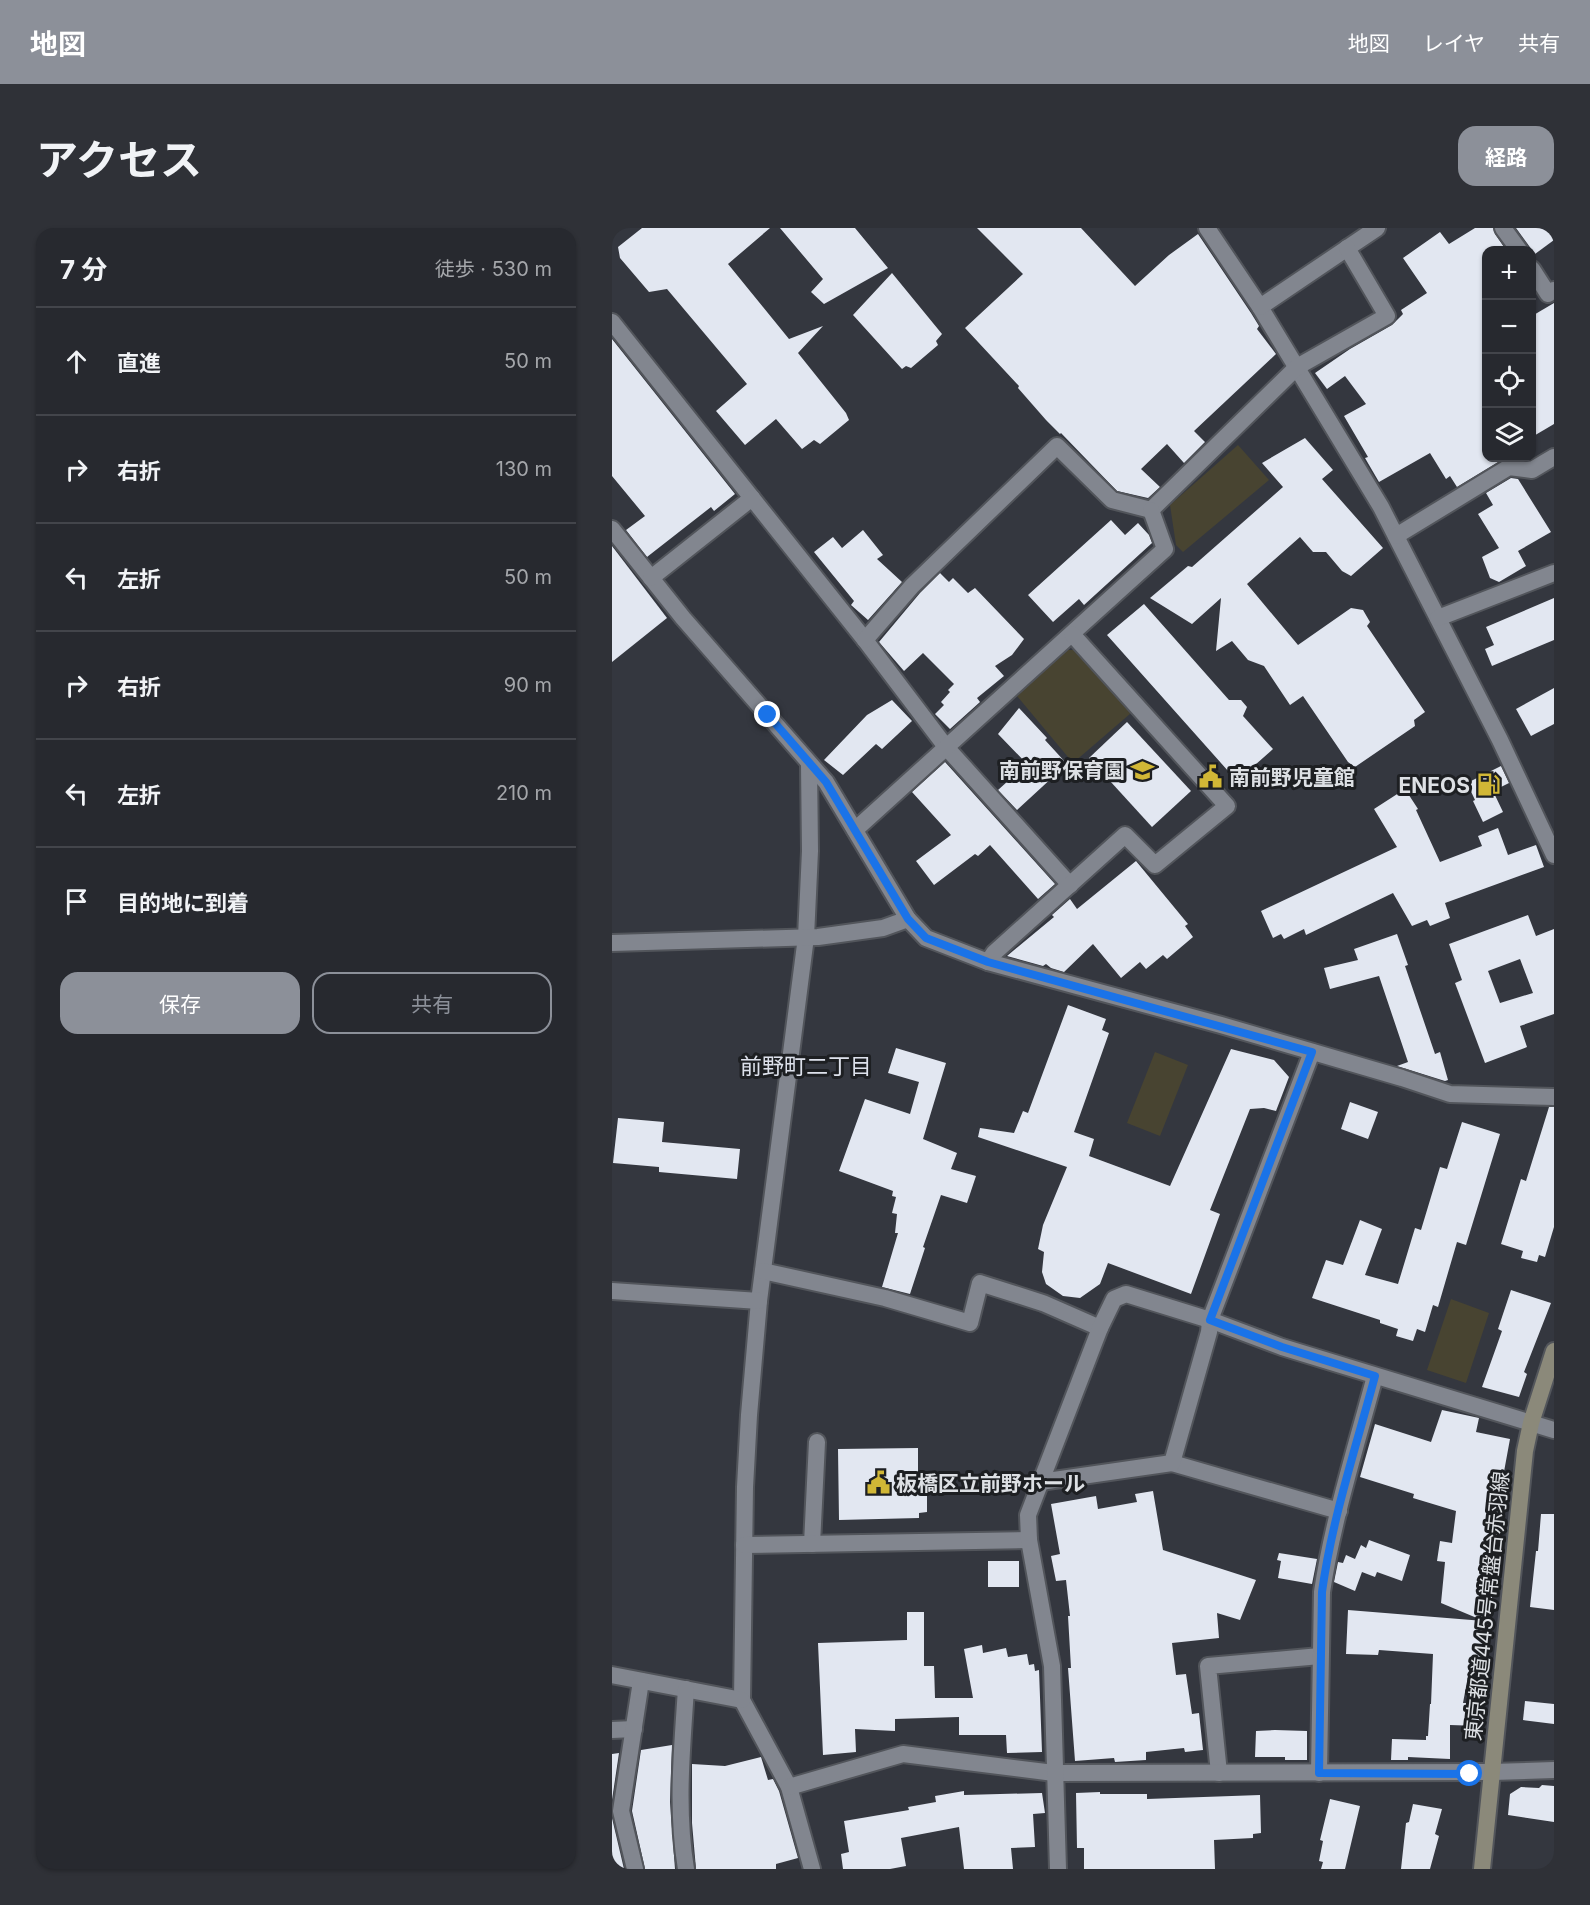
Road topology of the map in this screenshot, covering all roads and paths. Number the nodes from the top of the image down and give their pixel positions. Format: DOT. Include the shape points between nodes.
graph roads {
  1 [pos="1207,228"];
  2 [pos="1377,228"];
  3 [pos="1503,228"];
  4 [pos="1515,246"];
  5 [pos="1347,248"];
  6 [pos="1536,275"];
  7 [pos="1554,290"];
  8 [pos="1260,307"];
  9 [pos="612,322"];
  10 [pos="1297,367"];
  11 [pos="1554,457"];
  12 [pos="752,498"];
  13 [pos="1151,510"];
  14 [pos="612,529"];
  15 [pos="1396,536"];
  16 [pos="1554,573"];
  17 [pos="651,578"];
  18 [pos="1438,618"];
  19 [pos="1072,634"];
  20 [pos="865,640"];
  21 [pos="946,747"];
  22 [pos="809,764"];
  23 [pos="855,830"];
  24 [pos="1554,855"];
  25 [pos="1070,885"];
  26 [pos="908,919"];
  27 [pos="806,937"];
  28 [pos="612,943"];
  29 [pos="988,962"];
  30 [pos="1312,1052"];
  31 [pos="1554,1096"];
  32 [pos="763,1271"];
  33 [pos="612,1291"];
  34 [pos="759,1301"];
  35 [pos="1210,1320"];
  36 [pos="1101,1328"];
  37 [pos="1554,1352"];
  38 [pos="1375,1376"];
  39 [pos="1531,1423"];
  40 [pos="1554,1430"];
  41 [pos="818,1442"];
  42 [pos="1173,1463"];
  43 [pos="1040,1482"];
  44 [pos="1339,1511"];
  45 [pos="1029,1540"];
  46 [pos="812,1544"];
  47 [pos="744,1545"];
  48 [pos="1320,1656"];
  49 [pos="612,1675"];
  50 [pos="641,1681"];
  51 [pos="686,1689"];
  52 [pos="742,1700"];
  53 [pos="612,1730"];
  54 [pos="634,1730"];
  55 [pos="1554,1770"];
  56 [pos="1492,1772"];
  57 [pos="1054,1773"];
  58 [pos="1219,1773"];
  59 [pos="1319,1773"];
  60 [pos="789,1787"];
  61 [pos="635,1869"];
  62 [pos="686,1869"];
  63 [pos="812,1869"];
  64 [pos="1058,1869"];
  65 [pos="1482,1869"];
  1 -- 8 [label="street"];
  2 -- 5 [label="street"];
  3 -- 4 [label="street"];
  5 -- 8 [label="street"];
  5 -- 10 [label="street" via="1387,316"];
  6 -- 7 [label="street" via="1548,294"];
  8 -- 10 [label="street"];
  9 -- 12 [label="street"];
  10 -- 13 [label="street"];
  10 -- 15 [label="street"];
  11 -- 15 [label="street" via="1532,470 1509,466"];
  12 -- 17 [label="street"];
  12 -- 20 [label="street"];
  13 -- 19 [label="street" via="1165,549"];
  13 -- 20 [label="street" via="1112,500 1057,446 912,586"];
  14 -- 17 [label="street"];
  15 -- 18 [label="street"];
  16 -- 18 [label="street"];
  17 -- 22 [label="street"];
  18 -- 24 [label="street"];
  19 -- 21 [label="street"];
  19 -- 25 [label="street" via="1227,806 1155,865 1125,835"];
  20 -- 21 [label="street"];
  21 -- 23 [label="street"];
  21 -- 25 [label="street"];
  22 -- 23 [label="street" via="834,794"];
  22 -- 27 [label="street"];
  23 -- 26 [label="street"];
  25 -- 29 [label="street"];
  26 -- 27 [label="street" via="883,928"];
  26 -- 29 [label="street" via="926,938"];
  27 -- 28 [label="street"];
  27 -- 32 [label="street"];
  29 -- 30 [label="street"];
  30 -- 31 [label="street" via="1450,1094"];
  30 -- 35 [label="street"];
  32 -- 34 [label="street"];
  32 -- 36 [label="street" via="885,1298 970,1323 980,1283 1043,1303"];
  33 -- 34 [label="street"];
  34 -- 47 [label="street" via="749,1414"];
  35 -- 36 [label="street" via="1126,1294 1110,1304"];
  35 -- 38 [label="street"];
  35 -- 42 [label="street"];
  36 -- 43 [label="street"];
  37 -- 39 [label="main road, 東京都道445号常盤台赤羽線"];
  38 -- 39 [label="street"];
  38 -- 44 [label="street"];
  39 -- 40 [label="street"];
  39 -- 56 [label="main road, 東京都道445号常盤台赤羽線"];
  41 -- 46 [label="street"];
  42 -- 43 [label="street"];
  42 -- 44 [label="street"];
  43 -- 45 [label="street" via="1028,1515"];
  44 -- 48 [label="street" via="1325,1567"];
  45 -- 46 [label="street"];
  45 -- 57 [label="street" via="1052,1666"];
  46 -- 47 [label="street"];
  47 -- 52 [label="street"];
  48 -- 58 [label="street" via="1208,1666"];
  48 -- 59 [label="street"];
  49 -- 50 [label="street"];
  50 -- 51 [label="street"];
  50 -- 54 [label="street"];
  51 -- 52 [label="street"];
  51 -- 62 [label="street" via="680,1835"];
  52 -- 60 [label="street"];
  53 -- 54 [label="street"];
  54 -- 61 [label="street" via="621,1811"];
  55 -- 56 [label="street"];
  56 -- 59 [label="street"];
  56 -- 65 [label="main road, 東京都道445号常盤台赤羽線"];
  57 -- 58 [label="street"];
  57 -- 60 [label="street" via="903,1754"];
  57 -- 64 [label="street"];
  58 -- 59 [label="street"];
  60 -- 63 [label="street"];
}
